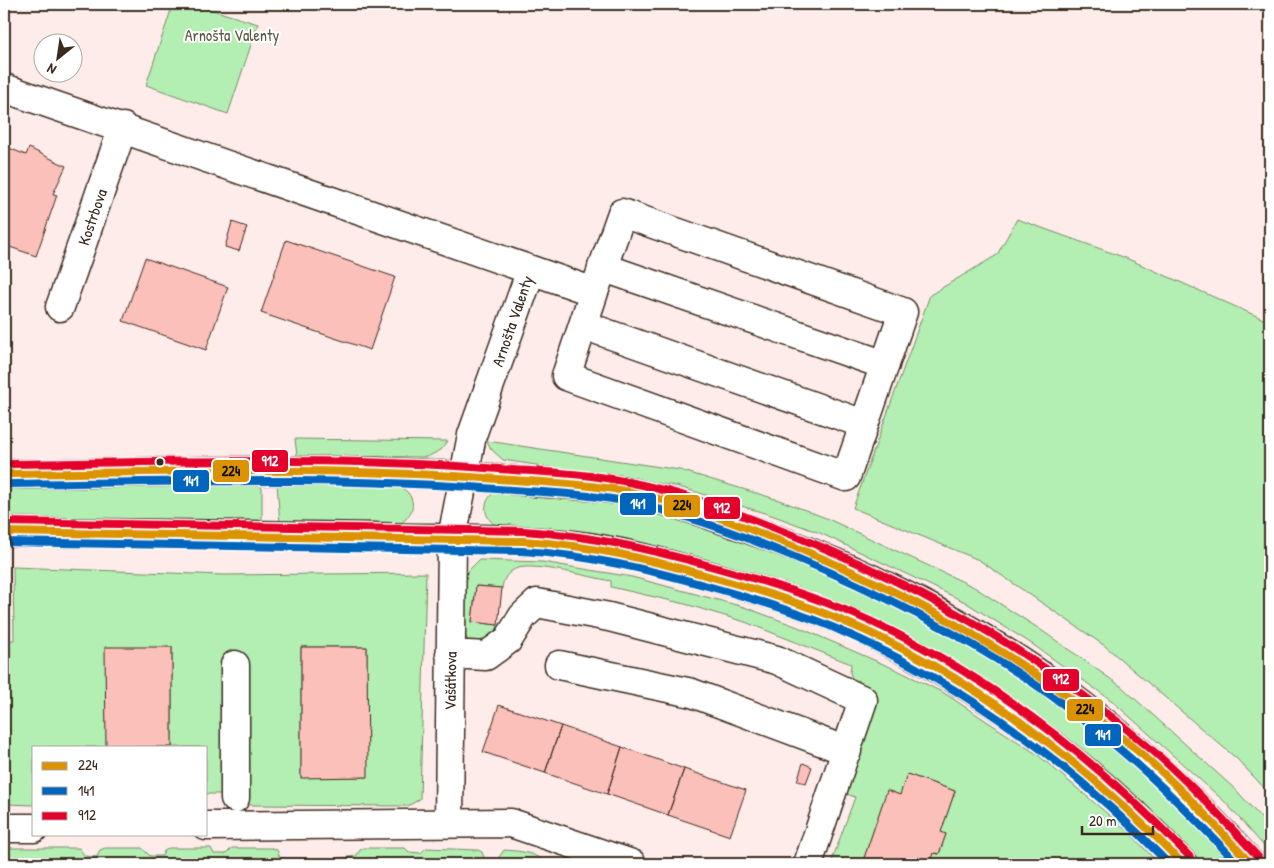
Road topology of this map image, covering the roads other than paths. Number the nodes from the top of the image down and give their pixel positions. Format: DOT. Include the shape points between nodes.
graph roads {
  1 [pos="4,88"];
  2 [pos="123,128"];
  3 [pos="532,270"];
  4 [pos="598,280"];
  5 [pos="60,307"];
  6 [pos="583,325"];
  7 [pos="885,365"];
  8 [pos="864,424"];
  9 [pos="4,474"];
  10 [pos="463,475"];
  11 [pos="4,532"];
  12 [pos="452,538"];
  13 [pos="450,654"];
  14 [pos="560,665"];
  15 [pos="235,666"];
  16 [pos="846,751"];
  17 [pos="235,798"];
  18 [pos="450,823"];
  19 [pos="208,826"];
  20 [pos="4,828"];
  21 [pos="32,828"];
  22 [pos="591,858"];
  23 [pos="632,864"];
  24 [pos="808,864"];
  25 [pos="1183,864"];
  26 [pos="1251,864"];
  1 -- 2 [label="street, Arnošta Valenty"];
  2 -- 3 [label="street, Arnošta Valenty"];
  2 -- 5 [label="street, Kostrbova"];
  3 -- 4 [label="street"];
  3 -- 10 [label="street, Arnošta Valenty" via="472,435"];
  4 -- 6 [label="street"];
  4 -- 7 [label="street"];
  4 -- 7 [label="street" via="622,213 903,312"];
  6 -- 8 [label="street"];
  6 -- 8 [label="street" via="566,376 846,476"];
  7 -- 8 [label="street"];
  9 -- 10 [label="street" via="269,469"];
  10 -- 12 [label="street, Arnošta Valenty"];
  10 -- 26 [label="street" via="619,490 709,514 868,576 1003,648 1052,681 1148,758 1220,828"];
  11 -- 12 [label="street"];
  12 -- 13 [label="street, Vašátkova"];
  12 -- 25 [label="street" via="572,545 622,554 772,594 859,628 964,685 1056,747 1109,792"];
  13 -- 16 [label="street" via="486,656 508,640 523,616 537,603 609,617 777,660 863,700"];
  13 -- 18 [label="street, Vašátkova"];
  14 -- 16 [label="street" via="692,693"];
  15 -- 17 [label="street"];
  16 -- 24 [label="street"];
  18 -- 19 [label="street"];
  18 -- 22 [label="street" via="511,823"];
  20 -- 21 [label="street"];
  22 -- 23 [label="street"];
}
